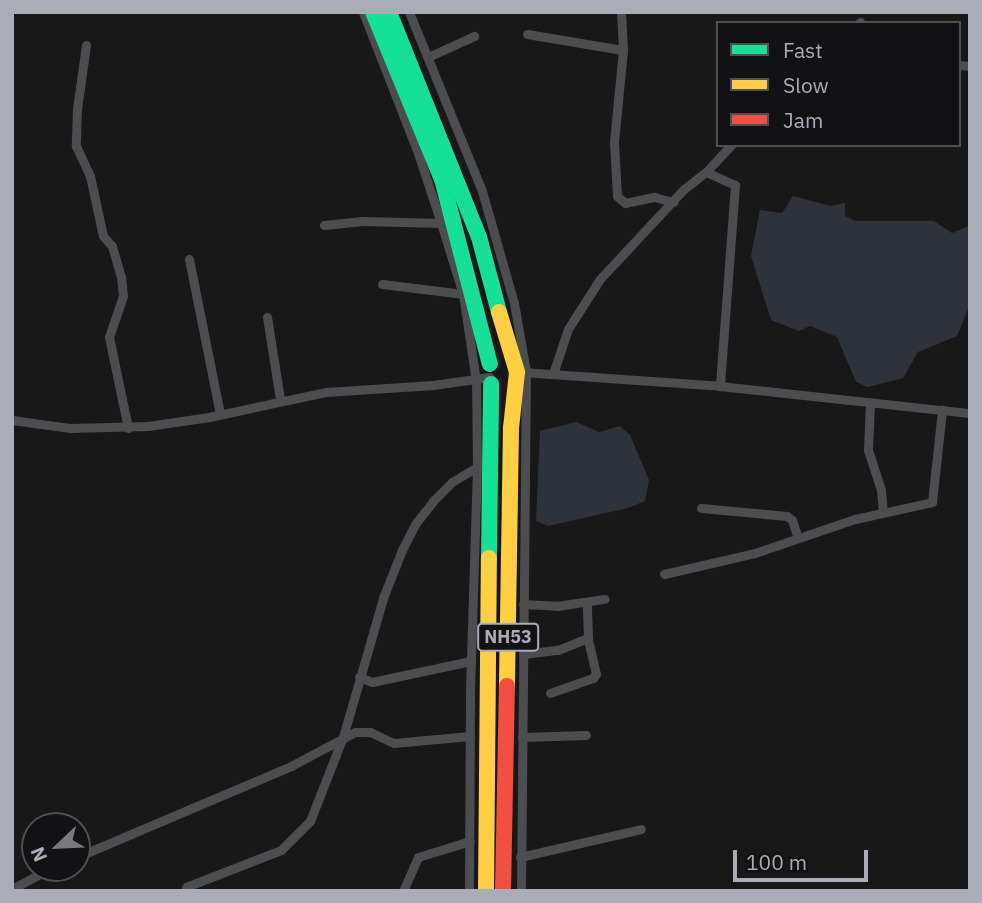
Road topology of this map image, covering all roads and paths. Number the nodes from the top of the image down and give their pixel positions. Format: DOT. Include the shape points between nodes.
graph roads {
  1 [pos="363,12"];
  2 [pos="373,12"];
  3 [pos="389,12"];
  4 [pos="409,12"];
  5 [pos="621,12"];
  6 [pos="527,34"];
  7 [pos="474,36"];
  8 [pos="86,45"];
  9 [pos="623,50"];
  10 [pos="428,57"];
  11 [pos="729,147"];
  12 [pos="706,172"];
  13 [pos="673,202"];
  14 [pos="441,223"];
  15 [pos="324,225"];
  16 [pos="189,259"];
  17 [pos="382,285"];
  18 [pos="463,294"];
  19 [pos="267,317"];
  20 [pos="518,372"];
  21 [pos="553,374"];
  22 [pos="486,376"];
  23 [pos="720,386"];
  24 [pos="280,399"];
  25 [pos="870,402"];
  26 [pos="942,410"];
  27 [pos="970,413"];
  28 [pos="220,414"];
  29 [pos="12,420"];
  30 [pos="128,428"];
  31 [pos="477,467"];
  32 [pos="701,508"];
  33 [pos="883,512"];
  34 [pos="798,538"];
  35 [pos="664,575"];
  36 [pos="604,599"];
  37 [pos="587,602"];
  38 [pos="523,604"];
  39 [pos="588,638"];
  40 [pos="523,654"];
  41 [pos="471,661"];
  42 [pos="359,677"];
  43 [pos="550,693"];
  44 [pos="586,735"];
  45 [pos="470,736"];
  46 [pos="343,737"];
  47 [pos="522,737"];
  48 [pos="641,829"];
  49 [pos="470,841"];
  50 [pos="91,851"];
  51 [pos="520,857"];
  52 [pos="186,887"];
  53 [pos="403,891"];
  54 [pos="469,891"];
  55 [pos="486,891"];
  56 [pos="503,891"];
  57 [pos="521,891"];
  1 -- 14 [label="street"];
  2 -- 22 [label="highway, NH53" via="442,179"];
  3 -- 20 [label="highway, NH53" via="479,237"];
  4 -- 10 [label="street"];
  5 -- 9 [label="street"];
  6 -- 9 [label="street"];
  7 -- 10 [label="street"];
  8 -- 30 [label="street" via="76,146 90,176 103,236 112,246 121,277 123,296 109,337"];
  9 -- 13 [label="street" via="614,142 617,196 625,203 654,197"];
  10 -- 20 [label="street" via="482,191 514,303"];
  11 -- 12 [label="street"];
  12 -- 13 [label="street"];
  12 -- 23 [label="street" via="735,185"];
  13 -- 21 [label="street" via="600,279 568,329"];
  14 -- 15 [label="street"];
  14 -- 18 [label="street"];
  16 -- 28 [label="street"];
  17 -- 18 [label="street"];
  18 -- 22 [label="street"];
  19 -- 24 [label="street"];
  20 -- 21 [label="street"];
  20 -- 22 [label="highway" via="502,388"];
  20 -- 22 [label="highway" via="498,358"];
  20 -- 38 [label="street"];
  20 -- 56 [label="highway, NH53" via="511,428"];
  21 -- 23 [label="street"];
  22 -- 24 [label="street"];
  22 -- 31 [label="street"];
  22 -- 55 [label="highway, NH53"];
  23 -- 25 [label="street"];
  24 -- 28 [label="street"];
  25 -- 26 [label="street"];
  25 -- 33 [label="street" via="868,450"];
  26 -- 27 [label="street"];
  26 -- 33 [label="street" via="932,502"];
  28 -- 30 [label="street"];
  29 -- 30 [label="street" via="70,428"];
  31 -- 41 [label="street"];
  31 -- 42 [label="street" via="452,482 416,523 383,598"];
  32 -- 34 [label="street" via="787,516"];
  33 -- 34 [label="street"];
  34 -- 35 [label="street"];
  36 -- 37 [label="street"];
  37 -- 38 [label="street"];
  37 -- 39 [label="street"];
  38 -- 40 [label="street"];
  39 -- 40 [label="street" via="558,650"];
  39 -- 43 [label="street" via="597,669 593,678"];
  40 -- 47 [label="street"];
  41 -- 42 [label="street" via="372,682"];
  41 -- 45 [label="street"];
  42 -- 46 [label="street"];
  44 -- 47 [label="street"];
  45 -- 46 [label="street" via="394,743 362,731"];
  45 -- 49 [label="street"];
  46 -- 50 [label="street" via="291,766"];
  46 -- 52 [label="street" via="315,813 287,846"];
  47 -- 51 [label="street"];
  48 -- 51 [label="street"];
  49 -- 53 [label="street" via="418,857"];
  49 -- 54 [label="street"];
  51 -- 57 [label="street"];
}
